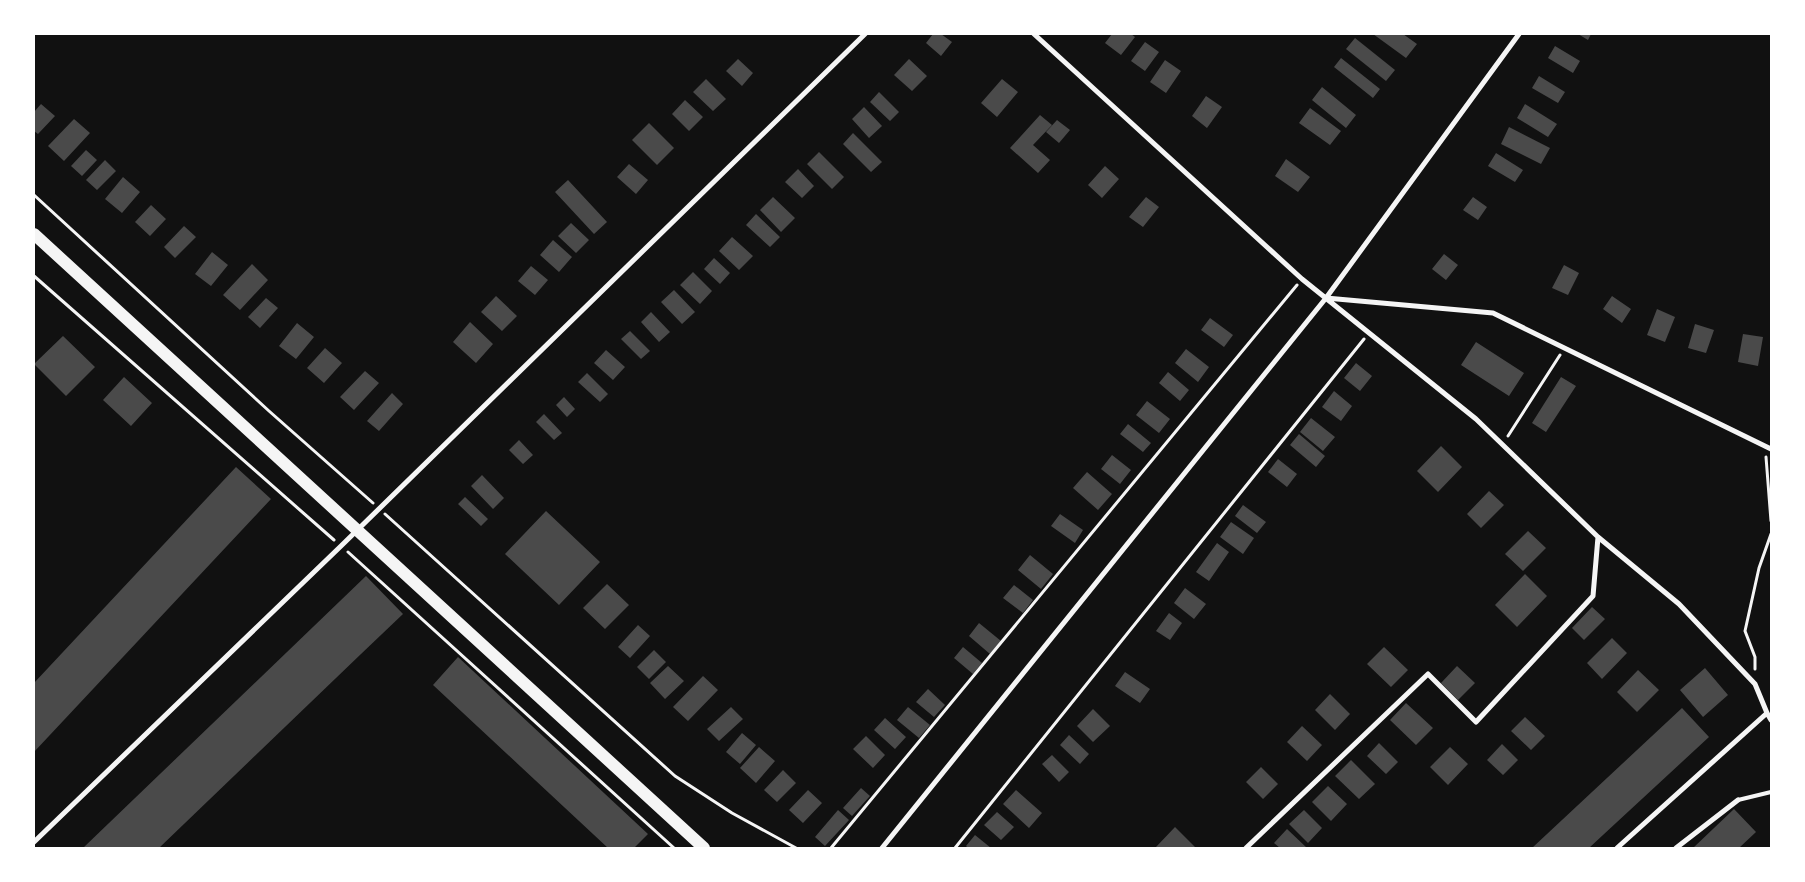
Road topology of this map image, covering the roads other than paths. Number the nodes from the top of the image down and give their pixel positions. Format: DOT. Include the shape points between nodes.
graph roads {
  1 [pos="866,34"];
  2 [pos="1034,34"];
  3 [pos="1519,34"];
  4 [pos="34,234"];
  5 [pos="1326,298"];
  6 [pos="1771,442"];
  7 [pos="1765,445"];
  8 [pos="1771,449"];
  9 [pos="358,530"];
  10 [pos="1598,538"];
  11 [pos="1767,713"];
  12 [pos="1771,720"];
  13 [pos="1771,792"];
  14 [pos="1738,800"];
  15 [pos="34,842"];
  16 [pos="704,848"];
  17 [pos="882,848"];
  18 [pos="1246,848"];
  19 [pos="1617,848"];
  20 [pos="1676,848"];
  1 -- 9 [label="street"];
  2 -- 5 [label="street"];
  3 -- 5 [label="street"];
  4 -- 9 [label="main road"];
  5 -- 7 [label="street" via="1493,313"];
  5 -- 10 [label="street" via="1476,419"];
  5 -- 17 [label="street"];
  6 -- 7 [label="street"];
  7 -- 8 [label="street"];
  9 -- 15 [label="street"];
  9 -- 16 [label="main road"];
  10 -- 11 [label="street" via="1679,604 1755,684"];
  10 -- 18 [label="street" via="1593,596 1476,722 1428,674"];
  11 -- 12 [label="street"];
  11 -- 19 [label="street"];
  13 -- 14 [label="lane"];
  14 -- 20 [label="street"];
}
